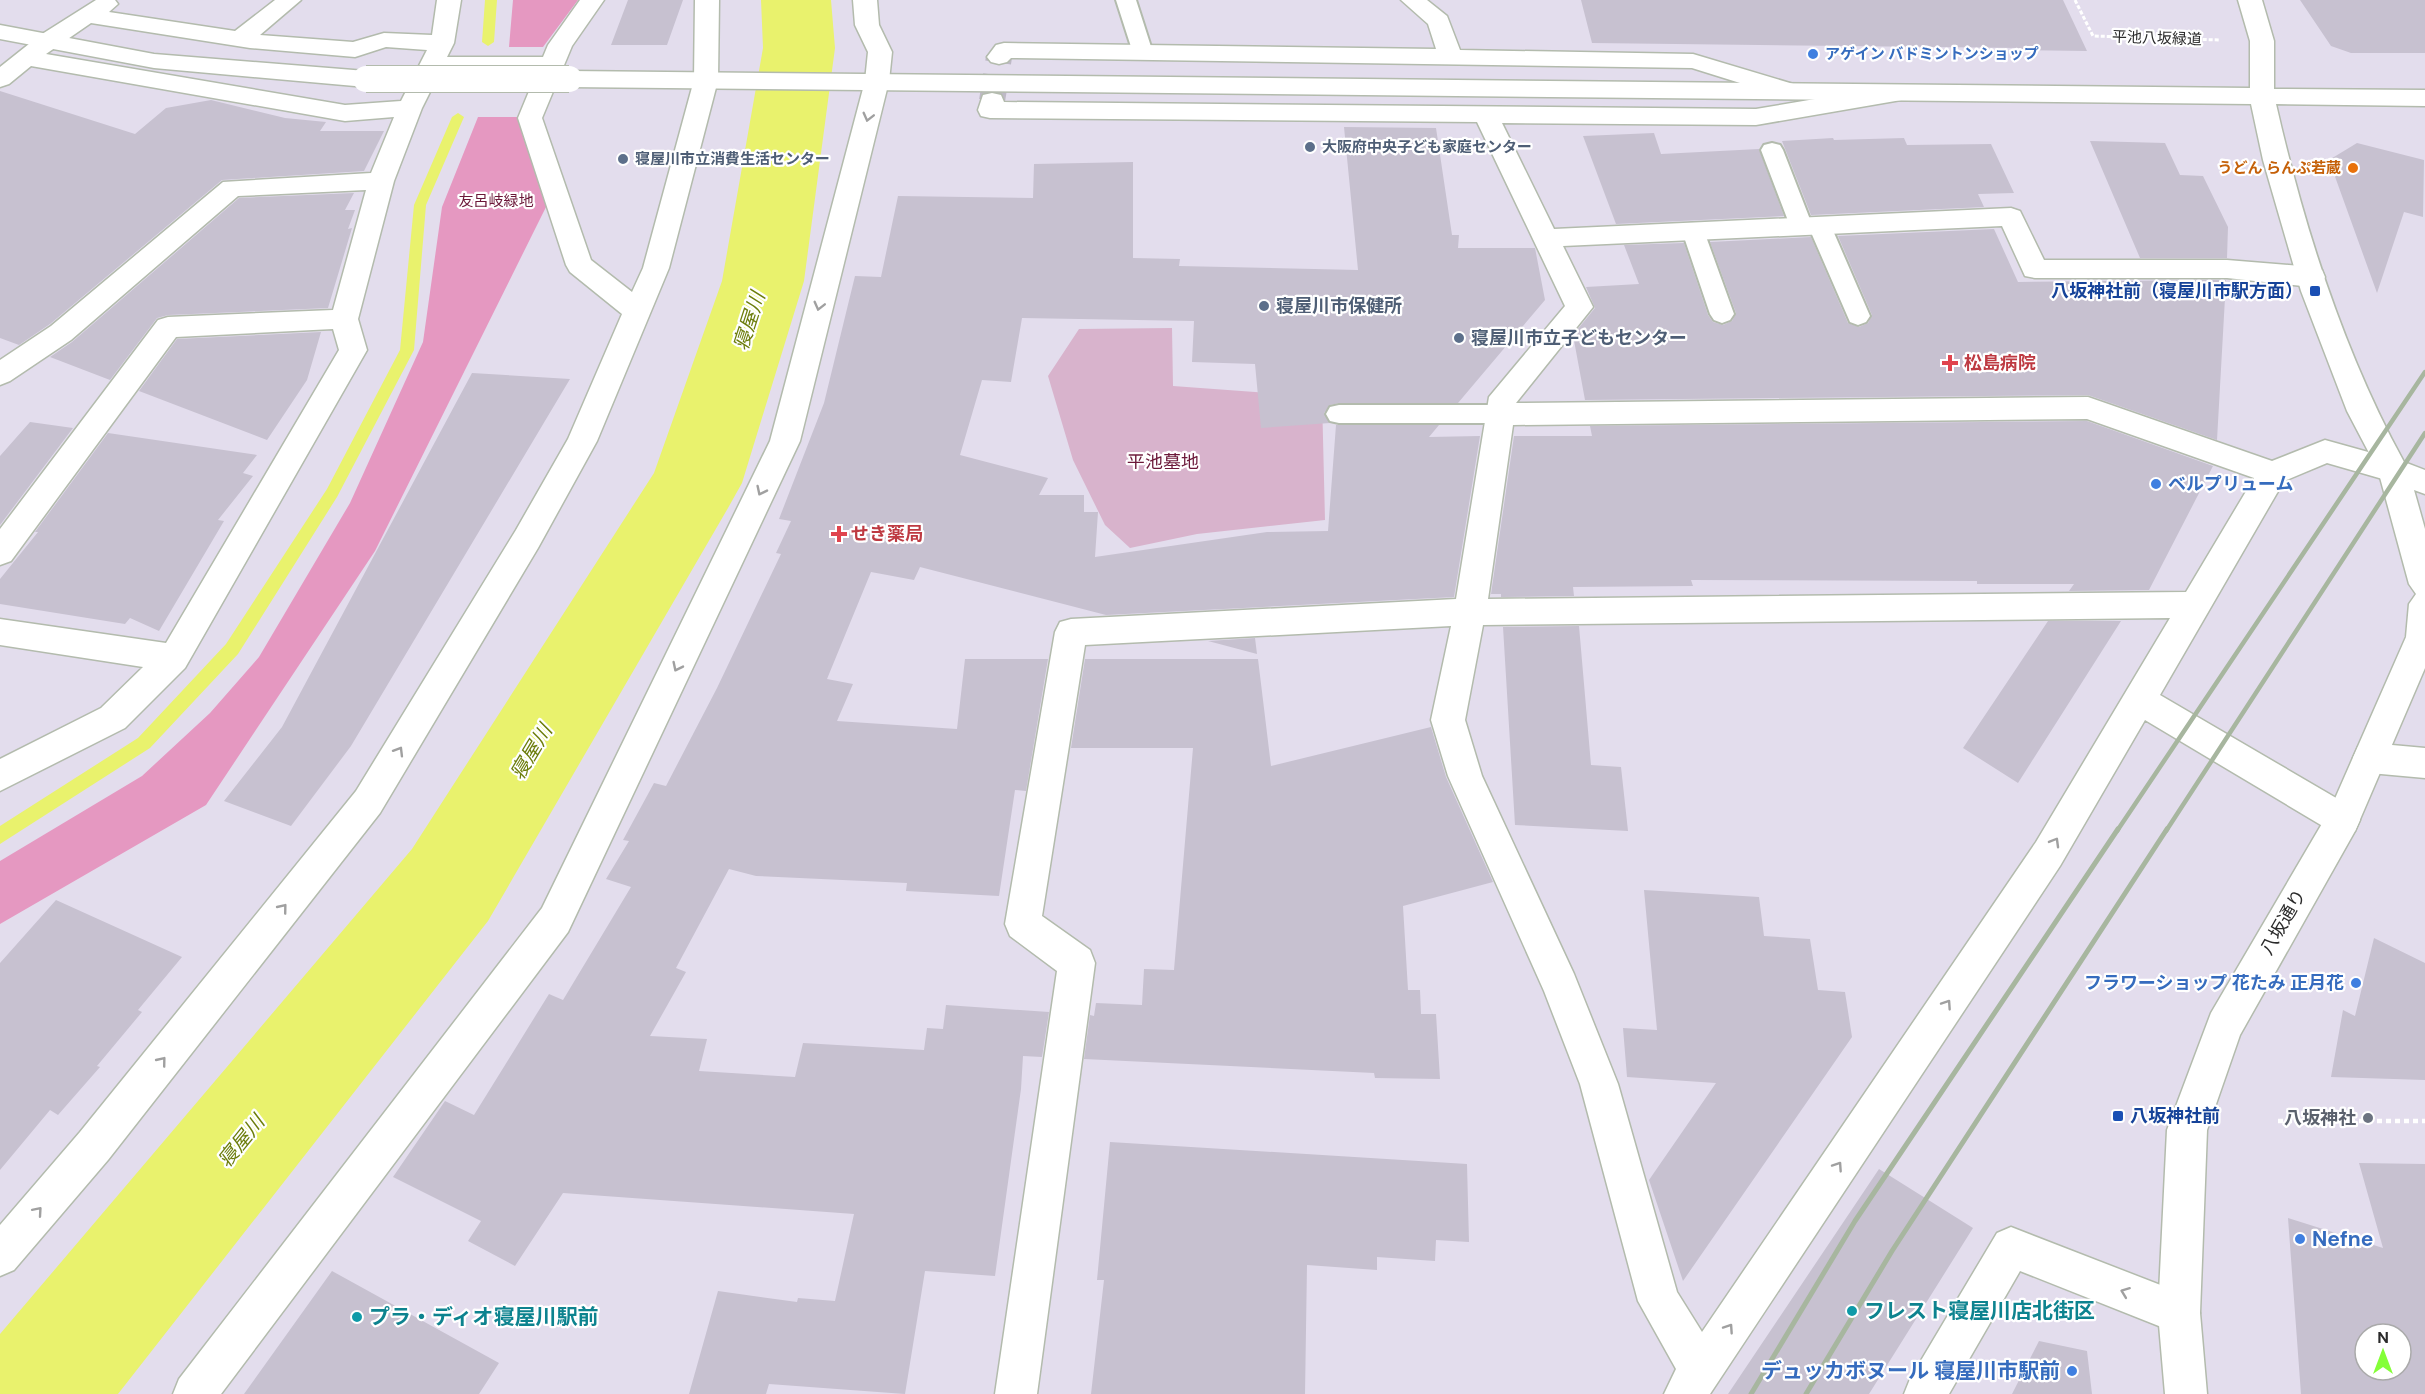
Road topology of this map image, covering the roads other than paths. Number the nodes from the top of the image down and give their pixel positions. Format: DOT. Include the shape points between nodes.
graph roads {
  1 [pos="111,0"];
  2 [pos="289,0"];
  3 [pos="449,0"];
  4 [pos="592,0"];
  5 [pos="707,0"];
  6 [pos="865,0"];
  7 [pos="1126,0"];
  8 [pos="1413,0"];
  9 [pos="2250,0"];
  10 [pos="90,16"];
  11 [pos="0,32"];
  12 [pos="240,39"];
  13 [pos="47,41"];
  14 [pos="1143,53"];
  15 [pos="437,54"];
  16 [pos="999,57"];
  17 [pos="1450,57"];
  18 [pos="26,58"];
  19 [pos="561,72"];
  20 [pos="0,79"];
  21 [pos="717,80"];
  22 [pos="861,81"];
  23 [pos="1791,91"];
  24 [pos="1902,92"];
  25 [pos="2262,96"];
  26 [pos="2425,98"];
  27 [pos="992,101"];
  28 [pos="410,108"];
  29 [pos="1486,115"];
  30 [pos="1772,150"];
  31 [pos="381,181"];
  32 [pos="1811,226"];
  33 [pos="1693,231"];
  34 [pos="1547,238"];
  35 [pos="2312,277"];
  36 [pos="637,311"];
  37 [pos="1722,314"];
  38 [pos="1858,316"];
  39 [pos="344,319"];
  40 [pos="0,374"];
  41 [pos="1339,414"];
  42 [pos="1501,414"];
  43 [pos="2393,470"];
  44 [pos="2273,473"];
  45 [pos="2425,482"];
  46 [pos="0,552"];
  47 [pos="2425,584"];
  48 [pos="2425,604"];
  49 [pos="2193,605"];
  50 [pos="1470,612"];
  51 [pos="0,632"];
  52 [pos="174,658"];
  53 [pos="2138,699"];
  54 [pos="2370,758"];
  55 [pos="2425,763"];
  56 [pos="0,776"];
  57 [pos="2343,820"];
  58 [pos="0,1256"];
  59 [pos="2179,1313"];
  60 [pos="1693,1382"];
  61 [pos="194,1394"];
  62 [pos="1016,1394"];
  63 [pos="1925,1394"];
  64 [pos="2186,1394"];
  1 -- 10 [label="street"];
  2 -- 12 [label="street"];
  3 -- 15 [label="street"];
  4 -- 19 [label="street" via="560,45"];
  5 -- 21 [label="street"];
  6 -- 22 [label="street" via="867,25 880,52"];
  7 -- 14 [label="lane"];
  8 -- 17 [label="street" via="1439,21"];
  9 -- 25 [label="street" via="2262,41"];
  10 -- 12 [label="street"];
  10 -- 13 [label="street"];
  11 -- 13 [label="street"];
  12 -- 15 [label="street" via="355,50 384,40"];
  13 -- 18 [label="street"];
  13 -- 19 [label="street, bridge" via="154,62 366,79"];
  14 -- 16 [label="street" via="1004,50"];
  14 -- 17 [label="street"];
  15 -- 19 [label="street"];
  15 -- 28 [label="street"];
  17 -- 23 [label="street" via="1693,61"];
  18 -- 20 [label="street"];
  18 -- 28 [label="street" via="345,112"];
  19 -- 21 [label="street"];
  19 -- 36 [label="street" via="530,118 579,265"];
  21 -- 22 [label="street"];
  21 -- 36 [label="street" via="656,268"];
  22 -- 23 [label="street"];
  22 -- 61 [label="street, one-way" via="785,441 555,920"];
  23 -- 24 [label="street"];
  24 -- 25 [label="street"];
  24 -- 29 [label="street" via="1756,117"];
  25 -- 26 [label="street"];
  25 -- 35 [label="street" via="2276,160"];
  27 -- 29 [label="street" via="990,110"];
  28 -- 31 [label="street"];
  29 -- 34 [label="street"];
  30 -- 32 [label="lane"];
  31 -- 39 [label="street"];
  31 -- 40 [label="street" via="231,188 61,333"];
  32 -- 33 [label="street"];
  32 -- 35 [label="street" via="2012,217 2035,269 2227,269"];
  32 -- 38 [label="lane"];
  33 -- 34 [label="street"];
  33 -- 37 [label="lane"];
  34 -- 42 [label="street" via="1579,307 1503,397"];
  35 -- 43 [label="street" via="2361,411"];
  58 -- 36 [label="street, one-way" via="94,1146 368,802 576,451"];
  39 -- 46 [label="street" via="168,327"];
  39 -- 52 [label="street" via="353,350"];
  41 -- 42 [label="lane"];
  42 -- 44 [label="street" via="2088,408"];
  42 -- 50 [label="street"];
  43 -- 44 [label="street" via="2325,451"];
  43 -- 45 [label="street"];
  43 -- 47 [label="street"];
  44 -- 49 [label="street"];
  48 -- 54 [label="street, 八坂通り" via="2422,638"];
  49 -- 50 [label="street"];
  49 -- 53 [label="street"];
  50 -- 60 [label="street" via="1448,720 1461,765 1561,987 1599,1084 1659,1301"];
  50 -- 62 [label="street" via="1071,632 1023,924 1077,963"];
  51 -- 52 [label="street"];
  52 -- 56 [label="street" via="113,718"];
  53 -- 57 [label="street"];
  60 -- 53 [label="street, one-way" via="2048,854"];
  54 -- 55 [label="street"];
  54 -- 57 [label="street, 八坂通り"];
  57 -- 59 [label="street, 八坂通り" via="2224,1026 2187,1130"];
  59 -- 63 [label="street, one-way" via="2011,1247"];
  59 -- 64 [label="street, 八坂通り"];
}
